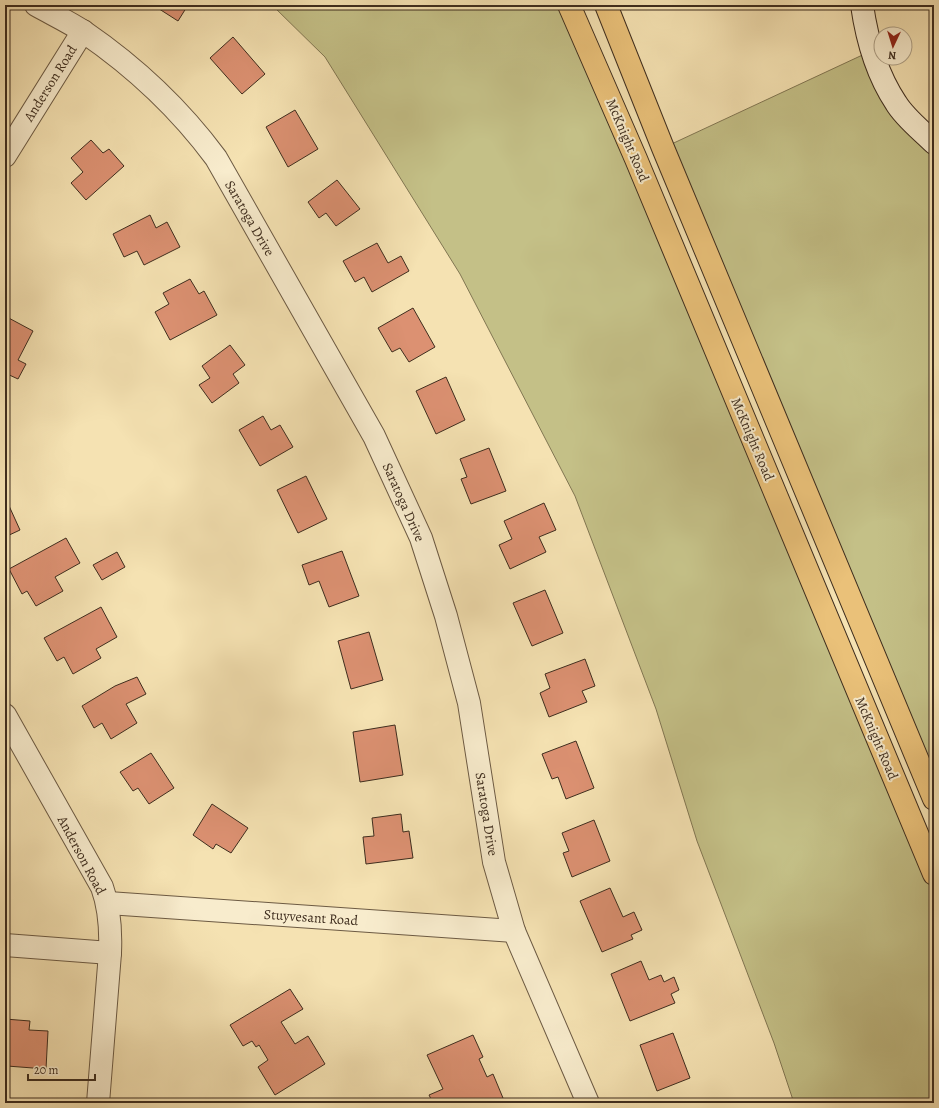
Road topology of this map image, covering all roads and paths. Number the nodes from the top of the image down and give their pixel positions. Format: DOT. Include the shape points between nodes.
graph roads {
  1 [pos="36,5"];
  2 [pos="569,5"];
  3 [pos="606,5"];
  4 [pos="862,5"];
  5 [pos="83,31"];
  6 [pos="934,142"];
  7 [pos="5,156"];
  8 [pos="5,715"];
  9 [pos="934,799"];
  10 [pos="934,874"];
  11 [pos="108,903"];
  12 [pos="514,931"];
  13 [pos="5,944"];
  14 [pos="110,953"];
  15 [pos="98,1103"];
  16 [pos="588,1103"];
  1 -- 5 [label="street, Saratoga Drive"];
  2 -- 10 [label="highway, McKnight Road" via="643,173"];
  3 -- 9 [label="highway, McKnight Road"];
  4 -- 6 [label="street" via="871,51 880,74 896,104"];
  5 -- 7 [label="street, Anderson Road"];
  5 -- 12 [label="street, Saratoga Drive" via="148,80 193,127 216,158 374,436 421,538 446,616 469,703 494,862"];
  8 -- 11 [label="street, Anderson Road" via="102,887"];
  11 -- 12 [label="street, Stuyvesant Road"];
  11 -- 14 [label="street, Anderson Road"];
  12 -- 16 [label="street, Saratoga Drive"];
  13 -- 14 [label="street"];
  14 -- 15 [label="street, Anderson Road"];
}
